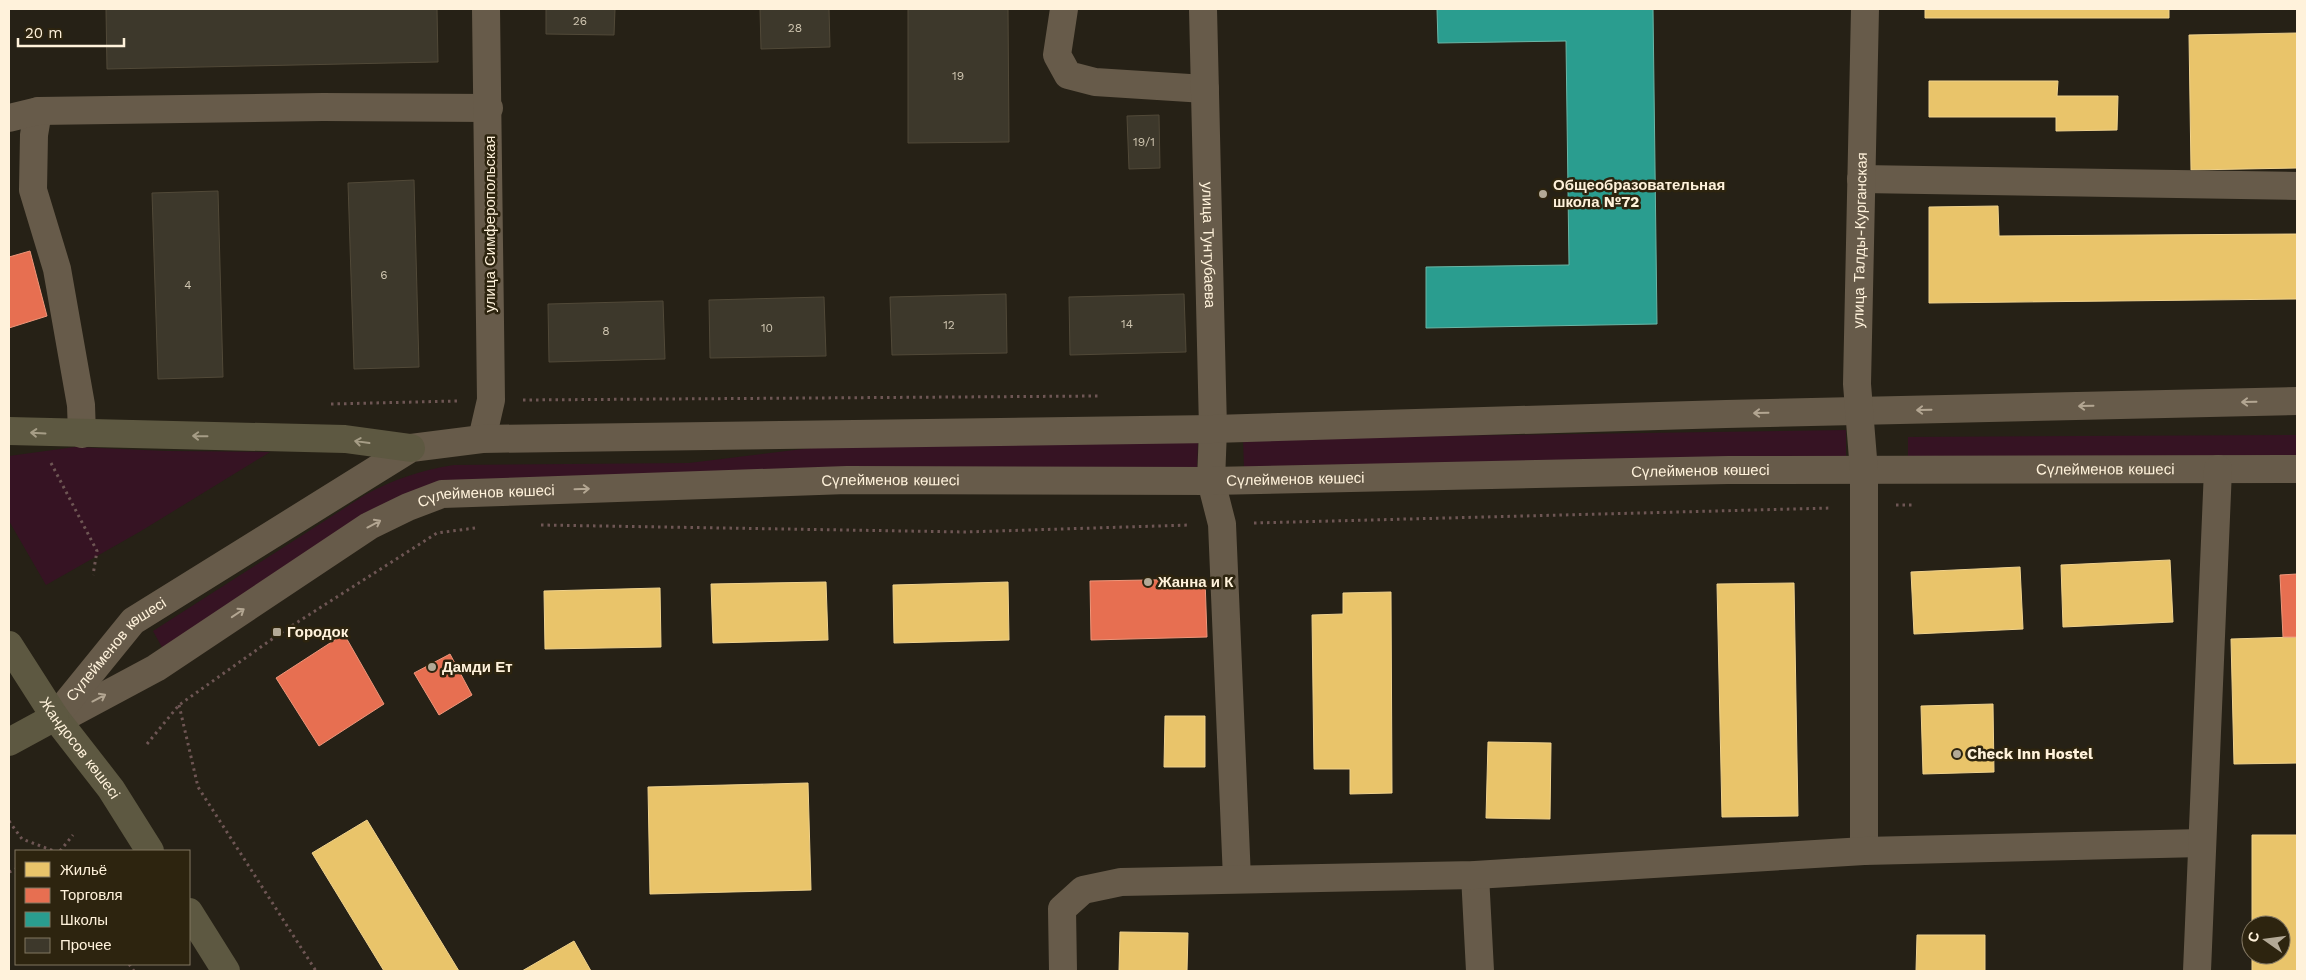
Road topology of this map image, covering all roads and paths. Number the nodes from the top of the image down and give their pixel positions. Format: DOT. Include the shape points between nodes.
graph roads {
  1 [pos="486,9"];
  2 [pos="1064,9"];
  3 [pos="1203,9"];
  4 [pos="1865,9"];
  5 [pos="1204,89"];
  6 [pos="489,108"];
  7 [pos="38,111"];
  8 [pos="9,118"];
  9 [pos="1862,179"];
  10 [pos="2297,186"];
  11 [pos="1106,396"];
  12 [pos="491,400"];
  13 [pos="2297,401"];
  14 [pos="324,404"];
  15 [pos="1860,412"];
  16 [pos="1212,429"];
  17 [pos="9,431"];
  18 [pos="82,434"];
  19 [pos="482,439"];
  20 [pos="410,448"];
  21 [pos="49,461"];
  22 [pos="2218,469"];
  23 [pos="2297,469"];
  24 [pos="1864,471"];
  25 [pos="1211,481"];
  26 [pos="93,575"];
  27 [pos="9,645"];
  28 [pos="55,717"];
  29 [pos="9,742"];
  30 [pos="147,744"];
  31 [pos="9,821"];
  32 [pos="73,835"];
  33 [pos="2202,843"];
  34 [pos="51,850"];
  35 [pos="61,850"];
  36 [pos="149,850"];
  37 [pos="1864,851"];
  38 [pos="1476,875"];
  39 [pos="1237,879"];
  40 [pos="190,914"];
  41 [pos="226,971"];
  42 [pos="316,971"];
  43 [pos="1063,971"];
  44 [pos="1480,971"];
  45 [pos="2197,971"];
  1 -- 6 [label="street, улица Симферопольская"];
  2 -- 5 [label="street" via="1057,55 1068,75 1094,82"];
  3 -- 5 [label="street, улица Тунтубаева"];
  4 -- 9 [label="street, улица Талды-Курганская"];
  5 -- 16 [label="street, улица Тунтубаева"];
  6 -- 7 [label="street"];
  6 -- 12 [label="street, улица Симферопольская"];
  7 -- 8 [label="street"];
  7 -- 18 [label="street" via="33,190 57,269 81,405"];
  9 -- 10 [label="street"];
  9 -- 15 [label="street, улица Талды-Курганская" via="1857,384"];
  11 -- 12 [label="path"];
  12 -- 14 [label="path"];
  12 -- 19 [label="street, улица Симферопольская"];
  13 -- 15 [label="street, Сүлейменов көшесі, one-way"];
  15 -- 16 [label="street, Сүлейменов көшесі, one-way"];
  15 -- 24 [label="street, улица Талды-Курганская"];
  16 -- 19 [label="street, Сүлейменов көшесі"];
  16 -- 25 [label="street, улица Тунтубаева"];
  18 -- 17 [label="main road, one-way"];
  20 -- 18 [label="main road, one-way" via="346,439"];
  19 -- 20 [label="street, Сүлейменов көшесі"];
  20 -- 28 [label="street, Сүлейменов көшесі" via="133,621"];
  21 -- 26 [label="path" via="97,551"];
  22 -- 23 [label="street, Сүлейменов көшесі"];
  22 -- 24 [label="street, Сүлейменов көшесі"];
  22 -- 33 [label="street"];
  24 -- 25 [label="street, Сүлейменов көшесі" via="1728,470"];
  24 -- 37 [label="street, улица Талды-Курганская"];
  28 -- 25 [label="street, Сүлейменов көшесі, one-way" via="72,713 156,668 370,526 442,494 847,480"];
  25 -- 39 [label="street, улица Тунтубаева" via="1222,524"];
  27 -- 28 [label="main road, Жандосов көшесі"];
  28 -- 29 [label="main road"];
  28 -- 36 [label="main road, Жандосов көшесі" via="111,789"];
  30 -- 42 [label="path" via="179,705 198,787"];
  31 -- 34 [label="path" via="22,839"];
  32 -- 35 [label="path"];
  33 -- 37 [label="street"];
  33 -- 45 [label="street"];
  37 -- 38 [label="street"];
  38 -- 39 [label="street"];
  38 -- 44 [label="street"];
  39 -- 43 [label="street" via="1122,882 1083,890 1062,910"];
  40 -- 41 [label="main road"];
}
